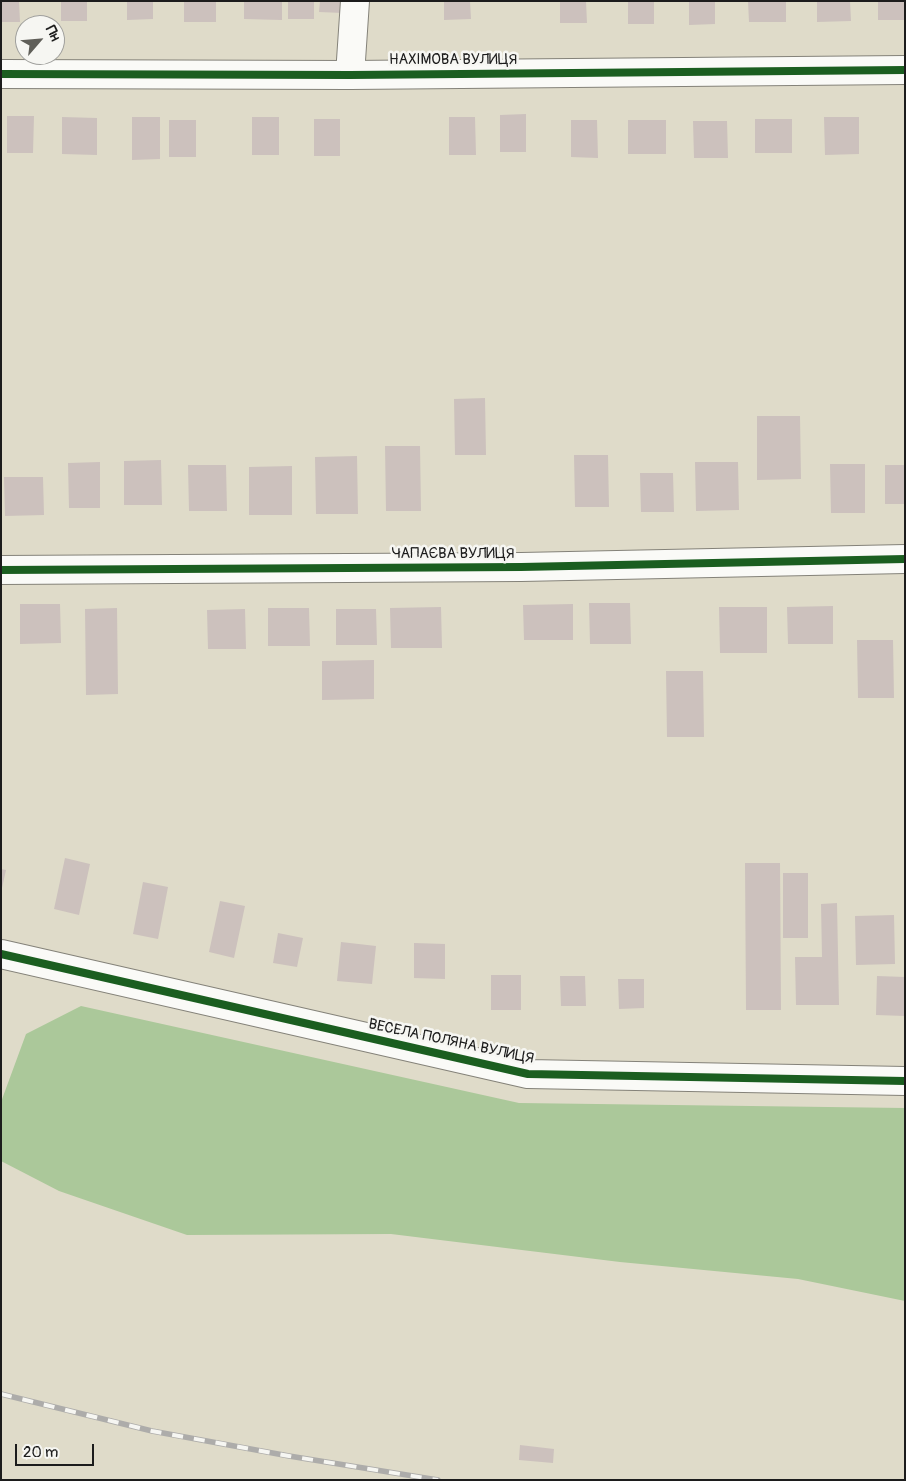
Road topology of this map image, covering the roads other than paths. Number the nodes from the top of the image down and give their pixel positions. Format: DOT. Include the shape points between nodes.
graph roads {
  1 [pos="355,1"];
  2 [pos="905,70"];
  3 [pos="1,74"];
  4 [pos="350,74"];
  5 [pos="905,559"];
  6 [pos="1,570"];
  7 [pos="1,954"];
  8 [pos="905,1081"];
  1 -- 4 [label="street"];
  2 -- 4 [label="street, НАХІМОВА ВУЛИЦЯ"];
  3 -- 4 [label="street, НАХІМОВА ВУЛИЦЯ"];
  5 -- 6 [label="street, ЧАПАЄВА ВУЛИЦЯ" via="521,567"];
  7 -- 8 [label="street, ВЕСЕЛА ПОЛЯНА ВУЛИЦЯ" via="528,1074"];
}
